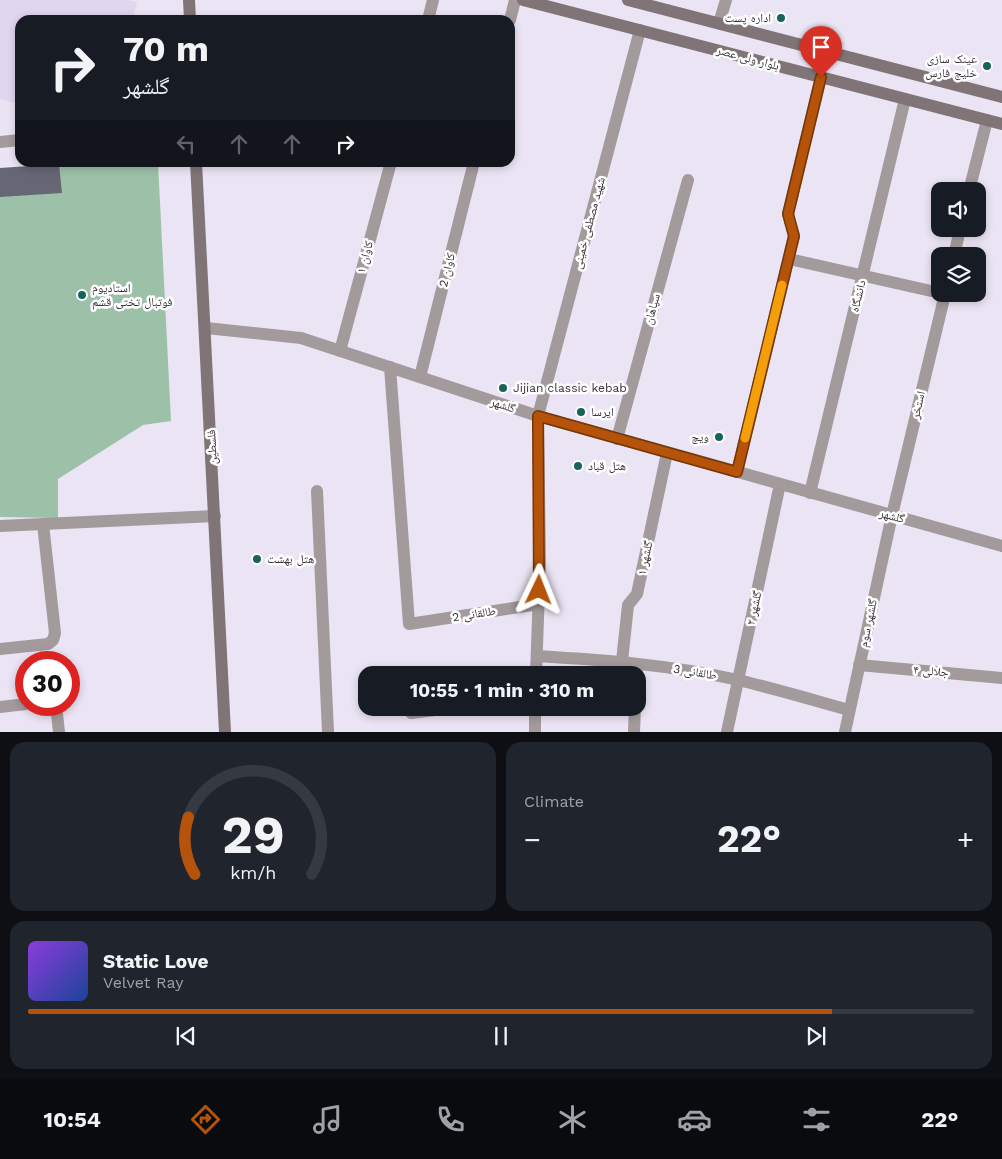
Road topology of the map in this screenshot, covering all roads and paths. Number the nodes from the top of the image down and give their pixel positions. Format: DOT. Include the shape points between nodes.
graph roads {
  1 [pos="189,0"];
  2 [pos="433,0"];
  3 [pos="515,0"];
  4 [pos="523,0"];
  5 [pos="628,0"];
  6 [pos="726,0"];
  7 [pos="642,2"];
  8 [pos="190,15"];
  9 [pos="429,15"];
  10 [pos="511,15"];
  11 [pos="719,23"];
  12 [pos="640,30"];
  13 [pos="821,77"];
  14 [pos="1002,97"];
  15 [pos="905,99"];
  16 [pos="987,120"];
  17 [pos="1002,124"];
  18 [pos="15,140"];
  19 [pos="0,142"];
  20 [pos="196,167"];
  21 [pos="390,167"];
  22 [pos="473,167"];
  23 [pos="688,180"];
  24 [pos="972,182"];
  25 [pos="789,259"];
  26 [pos="862,276"];
  27 [pos="931,291"];
  28 [pos="943,302"];
  29 [pos="206,328"];
  30 [pos="340,351"];
  31 [pos="390,367"];
  32 [pos="420,377"];
  33 [pos="538,416"];
  34 [pos="617,439"];
  35 [pos="667,453"];
  36 [pos="737,472"];
  37 [pos="780,484"];
  38 [pos="318,491"];
  39 [pos="810,493"];
  40 [pos="892,515"];
  41 [pos="215,516"];
  42 [pos="44,524"];
  43 [pos="0,526"];
  44 [pos="1002,546"];
  45 [pos="539,604"];
  46 [pos="0,649"];
  47 [pos="537,656"];
  48 [pos="622,662"];
  49 [pos="637,664"];
  50 [pos="859,665"];
  51 [pos="536,666"];
  52 [pos="1002,678"];
  53 [pos="738,680"];
  54 [pos="15,705"];
  55 [pos="0,707"];
  56 [pos="849,710"];
  57 [pos="57,716"];
  58 [pos="535,716"];
  59 [pos="635,716"];
  60 [pos="59,732"];
  61 [pos="225,732"];
  62 [pos="328,732"];
  63 [pos="534,732"];
  64 [pos="634,732"];
  65 [pos="727,732"];
  66 [pos="845,732"];
  1 -- 8 [label="main road"];
  2 -- 9 [label="street"];
  3 -- 10 [label="street"];
  4 -- 12 [label="main road, بلوار ولی عصر"];
  5 -- 7 [label="main road"];
  6 -- 11 [label="street"];
  7 -- 11 [label="main road"];
  11 -- 14 [label="main road"];
  12 -- 13 [label="main road, بلوار ولی عصر"];
  12 -- 33 [label="street, شهید مصطفی خمینی"];
  13 -- 15 [label="main road, بلوار ولی عصر"];
  13 -- 25 [label="street" via="788,214 794,236"];
  15 -- 16 [label="main road, بلوار ولی عصر"];
  15 -- 26 [label="street, دانشگاه"];
  16 -- 17 [label="main road, بلوار ولی عصر"];
  16 -- 24 [label="street"];
  18 -- 19 [label="street"];
  20 -- 29 [label="main road, فلسطین"];
  21 -- 30 [label="street, کاوان ۱"];
  22 -- 32 [label="street, کاوان 2"];
  23 -- 34 [label="street, سپاهان"];
  25 -- 26 [label="street"];
  25 -- 36 [label="street"];
  26 -- 27 [label="street"];
  26 -- 39 [label="street, دانشگاه"];
  28 -- 40 [label="street, استخر"];
  29 -- 30 [label="street, گلشهر" via="301,338"];
  29 -- 41 [label="main road, فلسطین"];
  30 -- 31 [label="street, گلشهر"];
  31 -- 32 [label="street, گلشهر"];
  31 -- 45 [label="street, طالقانی 2" via="408,624"];
  32 -- 33 [label="street, گلشهر"];
  33 -- 34 [label="street, گلشهر"];
  33 -- 45 [label="street, شهید مصطفی خمینی"];
  34 -- 35 [label="street, گلشهر"];
  35 -- 36 [label="street, گلشهر"];
  35 -- 48 [label="street, گلشهر ۱" via="637,594 628,606"];
  36 -- 37 [label="street, گلشهر"];
  37 -- 39 [label="street, گلشهر"];
  37 -- 53 [label="street, گلشهر ۲"];
  38 -- 62 [label="street"];
  39 -- 40 [label="street, گلشهر"];
  40 -- 44 [label="street, گلشهر"];
  40 -- 50 [label="street, گلشهر سوم"];
  41 -- 42 [label="street"];
  41 -- 61 [label="main road, فلسطین"];
  42 -- 43 [label="street"];
  42 -- 46 [label="street" via="55,633 48,644"];
  45 -- 47 [label="street, شهید مصطفی خمینی"];
  47 -- 48 [label="street, طالقانی 3"];
  47 -- 51 [label="street, شهید مصطفی خمینی"];
  48 -- 49 [label="street, طالقانی 3"];
  49 -- 53 [label="street, طالقانی 3"];
  50 -- 52 [label="street, جلالی ۴"];
  50 -- 56 [label="street, گلشهر سوم"];
  53 -- 56 [label="street, طالقانی 3"];
  53 -- 65 [label="street, گلشهر ۲"];
  54 -- 55 [label="street"];
  56 -- 66 [label="street, گلشهر سوم"];
  57 -- 60 [label="street"];
  58 -- 63 [label="street"];
  59 -- 64 [label="street"];
}
